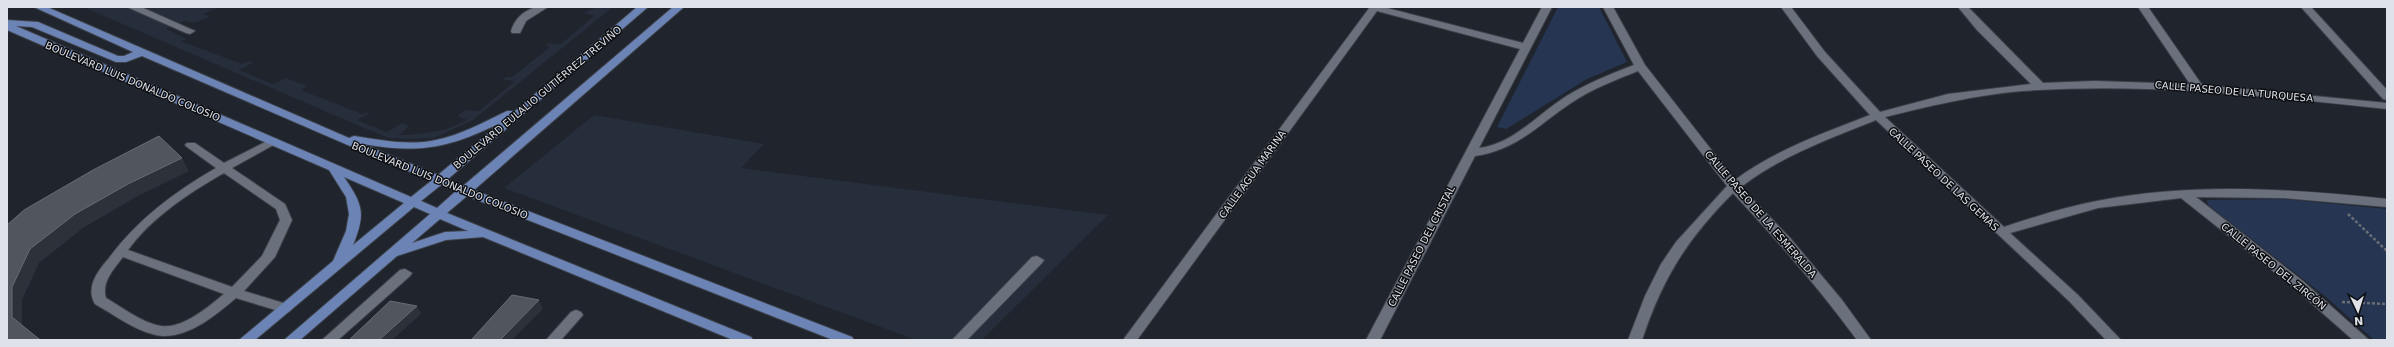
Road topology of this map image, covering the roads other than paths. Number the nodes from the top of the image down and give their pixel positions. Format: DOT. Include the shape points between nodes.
graph roads {
  1 [pos="42,7"];
  2 [pos="132,7"];
  3 [pos="543,7"];
  4 [pos="643,7"];
  5 [pos="679,7"];
  6 [pos="1375,7"];
  7 [pos="1547,7"];
  8 [pos="1608,7"];
  9 [pos="1786,7"];
  10 [pos="1963,7"];
  11 [pos="2143,7"];
  12 [pos="2306,7"];
  13 [pos="7,25"];
  14 [pos="190,31"];
  15 [pos="516,31"];
  16 [pos="1526,47"];
  17 [pos="142,52"];
  18 [pos="1640,66"];
  19 [pos="2040,86"];
  20 [pos="2197,86"];
  21 [pos="2387,97"];
  22 [pos="527,106"];
  23 [pos="2387,106"];
  24 [pos="1876,114"];
  25 [pos="329,134"];
  26 [pos="273,141"];
  27 [pos="191,145"];
  28 [pos="1470,152"];
  29 [pos="223,168"];
  30 [pos="334,168"];
  31 [pos="439,180"];
  32 [pos="1734,186"];
  33 [pos="466,191"];
  34 [pos="2184,194"];
  35 [pos="412,202"];
  36 [pos="2387,203"];
  37 [pos="439,213"];
  38 [pos="2000,232"];
  39 [pos="486,234"];
  40 [pos="119,251"];
  41 [pos="385,258"];
  42 [pos="1037,260"];
  43 [pos="338,264"];
  44 [pos="405,273"];
  45 [pos="234,293"];
  46 [pos="285,308"];
  47 [pos="576,315"];
  48 [pos="246,340"];
  49 [pos="291,340"];
  50 [pos="329,340"];
  51 [pos="553,340"];
  52 [pos="746,340"];
  53 [pos="847,340"];
  54 [pos="959,340"];
  55 [pos="1130,340"];
  56 [pos="1373,340"];
  57 [pos="1635,340"];
  58 [pos="1864,340"];
  59 [pos="2114,340"];
  60 [pos="2362,340"];
  1 -- 17 [label="main road, BOULEVARD LUIS DONALDO COLOSIO"];
  2 -- 14 [label="street"];
  3 -- 15 [label="street" via="522,18 517,23"];
  4 -- 22 [label="main road, BOULEVARD EULALIO GUTIÉRREZ TREVIÑO"];
  5 -- 33 [label="main road"];
  6 -- 16 [label="street"];
  6 -- 55 [label="street, CALLE AGUA MARINA"];
  7 -- 16 [label="street, CALLE PASEO DEL CRISTAL"];
  8 -- 18 [label="street, CALLE PASEO DE LA ESMERALDA"];
  9 -- 24 [label="street, CALLE PASEO DE LAS GEMAS" via="1822,58"];
  10 -- 19 [label="street"];
  11 -- 20 [label="street"];
  12 -- 21 [label="street"];
  13 -- 17 [label="main road" via="34,24 116,59 126,59"];
  13 -- 26 [label="main road, BOULEVARD LUIS DONALDO COLOSIO"];
  16 -- 28 [label="street, CALLE PASEO DEL CRISTAL"];
  17 -- 25 [label="main road, BOULEVARD LUIS DONALDO COLOSIO"];
  18 -- 28 [label="street" via="1597,84 1568,101 1502,147"];
  18 -- 32 [label="street, CALLE PASEO DE LA ESMERALDA"];
  19 -- 20 [label="street, CALLE PASEO DE LA TURQUESA"];
  19 -- 24 [label="street, CALLE PASEO DE LA TURQUESA" via="1933,101"];
  20 -- 23 [label="street, CALLE PASEO DE LA TURQUESA"];
  22 -- 25 [label="main road" via="465,136 433,146 393,146"];
  22 -- 31 [label="main road, BOULEVARD EULALIO GUTIÉRREZ TREVIÑO"];
  24 -- 32 [label="street, CALLE PASEO DE LA TURQUESA" via="1778,158"];
  24 -- 38 [label="street, CALLE PASEO DE LAS GEMAS"];
  25 -- 31 [label="main road, BOULEVARD LUIS DONALDO COLOSIO"];
  26 -- 29 [label="street"];
  26 -- 30 [label="main road, BOULEVARD LUIS DONALDO COLOSIO"];
  27 -- 29 [label="street"];
  28 -- 56 [label="street, CALLE PASEO DEL CRISTAL"];
  29 -- 40 [label="street" via="161,206"];
  29 -- 45 [label="street" via="281,207 286,220 268,258"];
  30 -- 35 [label="main road, BOULEVARD LUIS DONALDO COLOSIO"];
  30 -- 43 [label="main road" via="352,197 355,208 351,232"];
  31 -- 33 [label="main road, BOULEVARD LUIS DONALDO COLOSIO"];
  31 -- 35 [label="main road, BOULEVARD EULALIO GUTIÉRREZ TREVIÑO"];
  32 -- 57 [label="street, CALLE PASEO DE LA TURQUESA" via="1674,254 1649,299"];
  32 -- 58 [label="street, CALLE PASEO DE LA ESMERALDA" via="1786,242"];
  33 -- 37 [label="main road"];
  33 -- 53 [label="main road, BOULEVARD LUIS DONALDO COLOSIO"];
  34 -- 36 [label="street" via="2280,193"];
  34 -- 38 [label="street" via="2113,201 2069,210"];
  34 -- 60 [label="street, CALLE PASEO DEL ZIRCÓN" via="2298,284"];
  35 -- 37 [label="main road, BOULEVARD LUIS DONALDO COLOSIO"];
  35 -- 43 [label="main road, BOULEVARD EULALIO GUTIÉRREZ TREVIÑO"];
  37 -- 39 [label="main road, BOULEVARD LUIS DONALDO COLOSIO"];
  37 -- 41 [label="main road"];
  38 -- 59 [label="street, CALLE PASEO DE LAS GEMAS"];
  39 -- 41 [label="main road" via="445,236"];
  39 -- 52 [label="main road, BOULEVARD LUIS DONALDO COLOSIO"];
  40 -- 45 [label="street"];
  40 -- 45 [label="street" via="99,282 96,293 100,301 155,330 165,331 186,326"];
  41 -- 49 [label="main road"];
  42 -- 54 [label="street"];
  43 -- 46 [label="main road, BOULEVARD EULALIO GUTIÉRREZ TREVIÑO"];
  44 -- 50 [label="street"];
  45 -- 46 [label="street"];
  46 -- 48 [label="main road, BOULEVARD EULALIO GUTIÉRREZ TREVIÑO"];
  47 -- 51 [label="street"];
}
